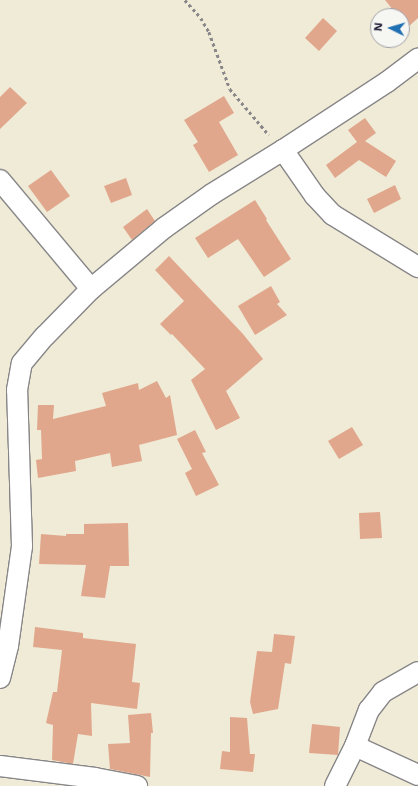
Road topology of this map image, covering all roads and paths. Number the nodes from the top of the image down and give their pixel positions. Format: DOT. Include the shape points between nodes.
graph roads {
  1 [pos="185,0"];
  2 [pos="418,60"];
  3 [pos="283,150"];
  4 [pos="0,180"];
  5 [pos="418,267"];
  6 [pos="91,289"];
  7 [pos="418,672"];
  8 [pos="0,678"];
  9 [pos="354,746"];
  10 [pos="0,766"];
  11 [pos="418,775"];
  12 [pos="136,786"];
  13 [pos="335,786"];
  1 -- 3 [label="path" via="209,32 230,89"];
  2 -- 3 [label="street"];
  3 -- 5 [label="street" via="315,196 333,215"];
  3 -- 6 [label="street" via="164,228"];
  4 -- 6 [label="street"];
  6 -- 8 [label="street" via="22,363 17,390 22,546 8,646"];
  7 -- 9 [label="street" via="383,692 369,710"];
  9 -- 11 [label="street"];
  9 -- 13 [label="street"];
  10 -- 12 [label="street"];
}
